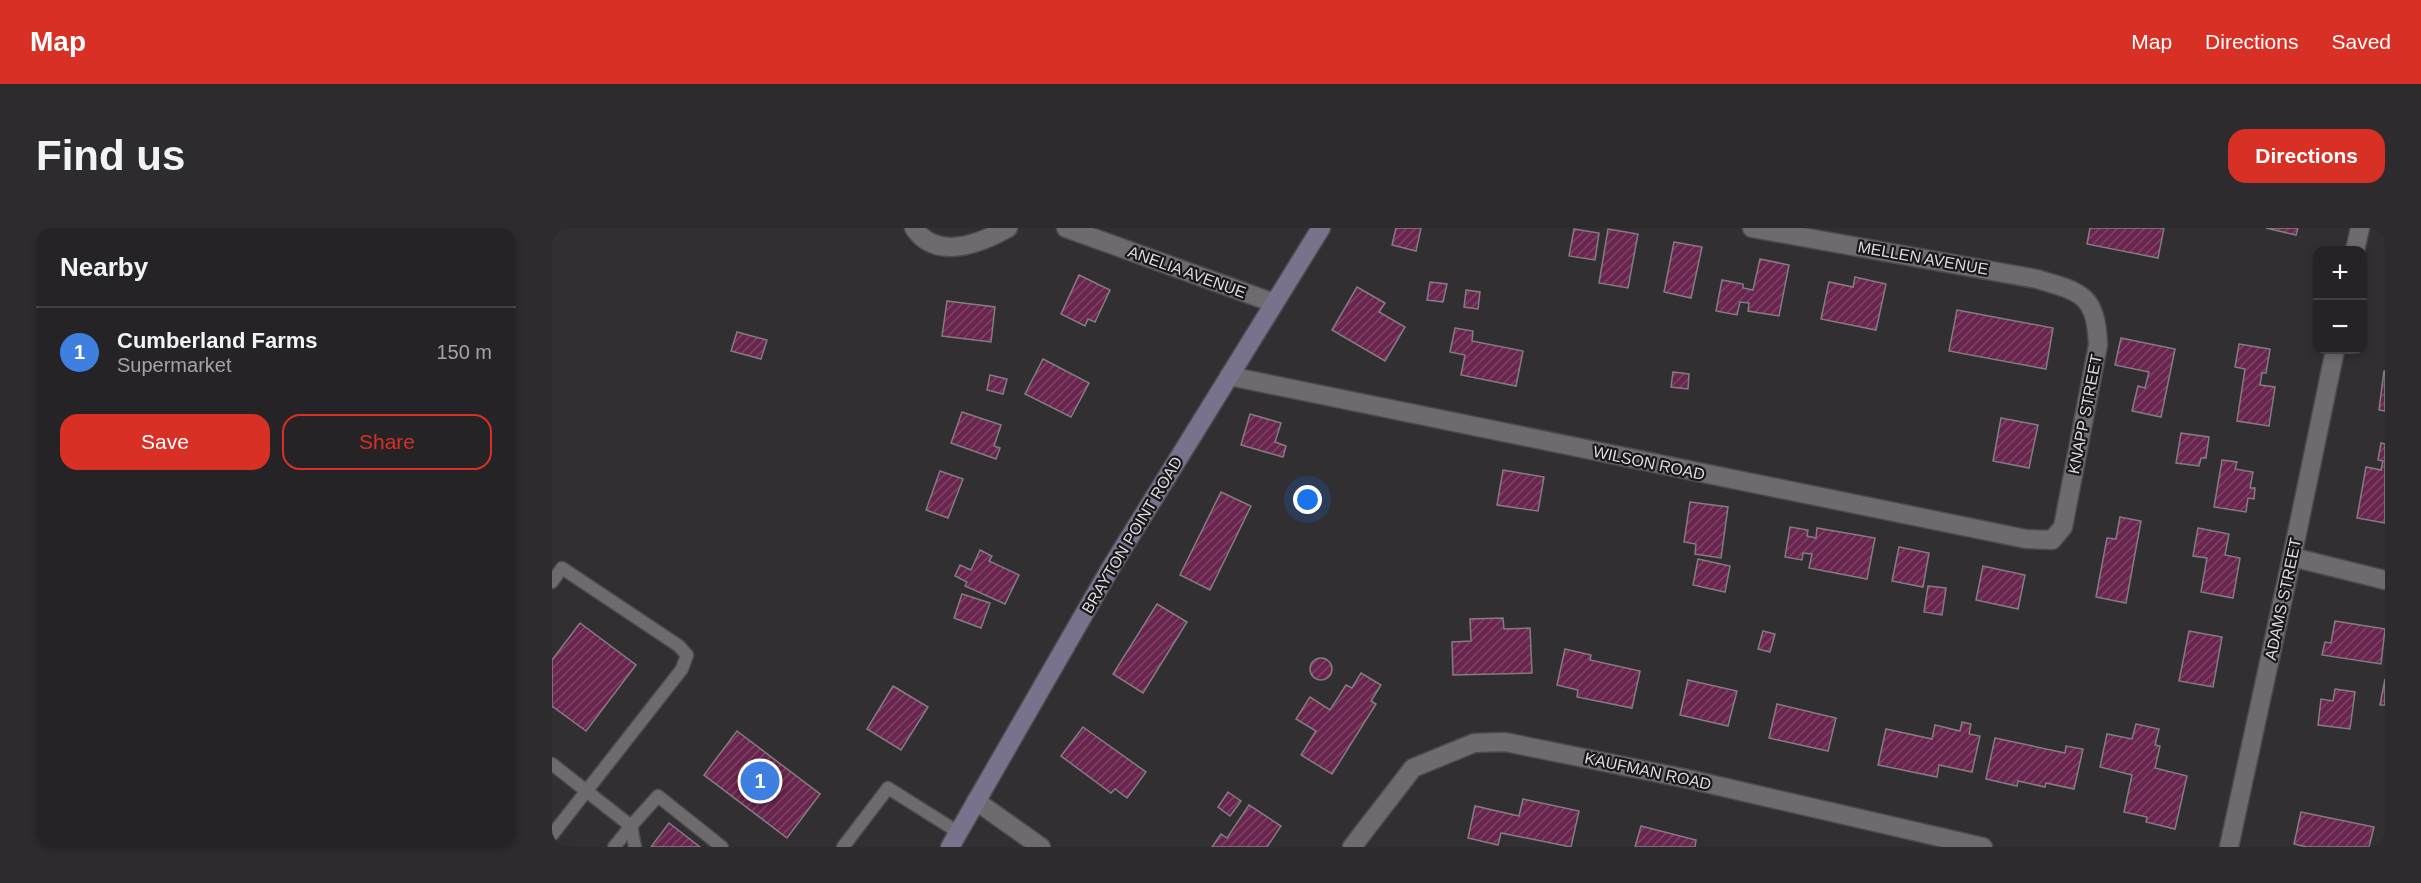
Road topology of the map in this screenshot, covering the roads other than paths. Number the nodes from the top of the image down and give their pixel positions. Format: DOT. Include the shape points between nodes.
graph roads {
  1 [pos="914,228"];
  2 [pos="1008,228"];
  3 [pos="1066,228"];
  4 [pos="1321,228"];
  5 [pos="1752,228"];
  6 [pos="2360,228"];
  7 [pos="2356,246"];
  8 [pos="1274,303"];
  9 [pos="2089,303"];
  10 [pos="2334,354"];
  11 [pos="1230,376"];
  12 [pos="2062,527"];
  13 [pos="2292,558"];
  14 [pos="2385,580"];
  15 [pos="552,582"];
  16 [pos="552,764"];
  17 [pos="587,792"];
  18 [pos="976,801"];
  19 [pos="631,826"];
  20 [pos="552,835"];
  21 [pos="954,840"];
  22 [pos="614,847"];
  23 [pos="635,847"];
  24 [pos="722,847"];
  25 [pos="843,847"];
  26 [pos="1041,847"];
  27 [pos="1352,847"];
  28 [pos="1983,847"];
  29 [pos="2229,847"];
  1 -- 2 [label="street" via="930,243 951,248 966,246"];
  3 -- 8 [label="street, ANELIA AVENUE"];
  4 -- 8 [label="street, BRAYTON POINT ROAD"];
  5 -- 9 [label="street, MELLEN AVENUE" via="2037,279 2071,289"];
  6 -- 7 [label="street"];
  8 -- 11 [label="street, BRAYTON POINT ROAD"];
  9 -- 12 [label="street, KNAPP STREET" via="2097,319 2098,345"];
  10 -- 13 [label="street, ADAMS STREET"];
  11 -- 12 [label="street, WILSON ROAD" via="2026,539 2052,540"];
  11 -- 18 [label="street, BRAYTON POINT ROAD" via="1110,569"];
  13 -- 14 [label="street"];
  13 -- 29 [label="street, ADAMS STREET"];
  15 -- 17 [label="lane" via="562,568 679,646 687,656 682,669"];
  16 -- 17 [label="lane"];
  17 -- 19 [label="lane"];
  17 -- 20 [label="lane"];
  18 -- 21 [label="street, BRAYTON POINT ROAD"];
  18 -- 26 [label="street"];
  19 -- 22 [label="lane"];
  19 -- 23 [label="lane"];
  19 -- 24 [label="lane" via="658,796"];
  21 -- 25 [label="lane" via="888,788"];
  27 -- 28 [label="street, KAUFMAN ROAD" via="1413,768 1474,743 1505,742 1688,779"];
}
